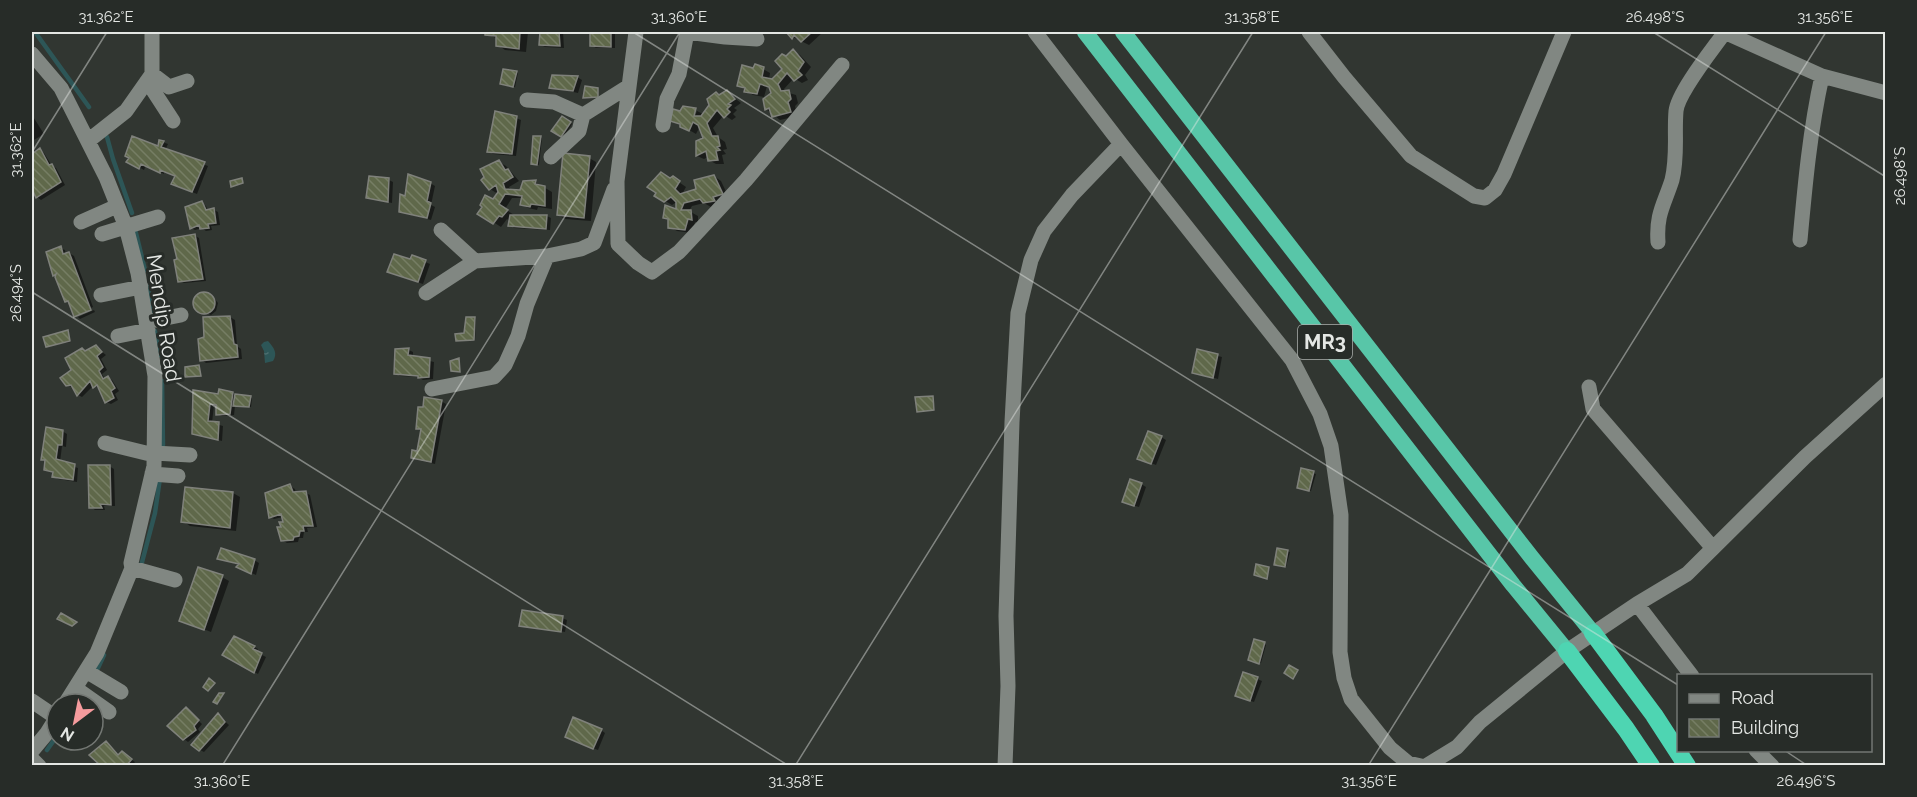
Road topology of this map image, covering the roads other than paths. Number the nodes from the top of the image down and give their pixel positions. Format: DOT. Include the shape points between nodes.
graph roads {
  1 [pos="152,32"];
  2 [pos="636,32"];
  3 [pos="687,32"];
  4 [pos="1035,32"];
  5 [pos="1085,32"];
  6 [pos="1123,32"];
  7 [pos="1309,32"];
  8 [pos="1564,32"];
  9 [pos="1724,32"];
  10 [pos="725,34"];
  11 [pos="757,39"];
  12 [pos="32,55"];
  13 [pos="842,65"];
  14 [pos="1822,76"];
  15 [pos="150,77"];
  16 [pos="187,81"];
  17 [pos="629,86"];
  18 [pos="1886,93"];
  19 [pos="527,100"];
  20 [pos="583,115"];
  21 [pos="173,121"];
  22 [pos="663,125"];
  23 [pos="88,141"];
  24 [pos="1121,144"];
  25 [pos="551,157"];
  26 [pos="616,181"];
  27 [pos="117,206"];
  28 [pos="158,217"];
  29 [pos="81,222"];
  30 [pos="126,226"];
  31 [pos="441,230"];
  32 [pos="102,234"];
  33 [pos="1800,240"];
  34 [pos="1658,242"];
  35 [pos="548,256"];
  36 [pos="475,261"];
  37 [pos="141,287"];
  38 [pos="426,293"];
  39 [pos="101,295"];
  40 [pos="181,315"];
  41 [pos="147,326"];
  42 [pos="118,336"];
  43 [pos="1886,384"];
  44 [pos="1589,387"];
  45 [pos="432,389"];
  46 [pos="105,443"];
  47 [pos="154,454"];
  48 [pos="190,455"];
  49 [pos="152,474"];
  50 [pos="178,476"];
  51 [pos="1712,548"];
  52 [pos="132,568"];
  53 [pos="175,580"];
  54 [pos="1637,604"];
  55 [pos="1593,633"];
  56 [pos="1567,651"];
  57 [pos="86,671"];
  58 [pos="1691,674"];
  59 [pos="75,688"];
  60 [pos="72,692"];
  61 [pos="121,692"];
  62 [pos="32,701"];
  63 [pos="45,709"];
  64 [pos="109,712"];
  65 [pos="45,735"];
  66 [pos="1677,750"];
  67 [pos="32,751"];
  68 [pos="1678,752"];
  69 [pos="1758,752"];
  70 [pos="32,759"];
  71 [pos="1432,764"];
  72 [pos="39,765"];
  73 [pos="1005,765"];
  74 [pos="1651,765"];
  75 [pos="1687,765"];
  76 [pos="1772,765"];
  1 -- 15 [label="street"];
  2 -- 17 [label="street"];
  3 -- 10 [label="street"];
  3 -- 22 [label="street"];
  4 -- 24 [label="street"];
  5 -- 56 [label="highway, MR3"];
  6 -- 55 [label="highway, MR3"];
  7 -- 8 [label="street" via="1411,156 1474,196 1485,198 1504,174"];
  9 -- 14 [label="street"];
  9 -- 34 [label="street" via="1676,109 1677,156 1656,225"];
  10 -- 11 [label="street"];
  12 -- 23 [label="street, Mendip Road" via="61,88"];
  13 -- 26 [label="street" via="746,180 679,252 652,272 618,244"];
  14 -- 18 [label="street"];
  14 -- 33 [label="street" via="1808,156"];
  15 -- 16 [label="street" via="169,87"];
  15 -- 21 [label="street"];
  15 -- 23 [label="street" via="126,111"];
  17 -- 20 [label="street"];
  17 -- 26 [label="street"];
  19 -- 20 [label="street" via="554,102"];
  20 -- 25 [label="street" via="579,131"];
  23 -- 27 [label="street, Mendip Road"];
  24 -- 71 [label="street" via="1292,360 1320,414 1330,446 1341,515 1340,652 1344,678 1351,699 1390,748 1408,763"];
  24 -- 73 [label="street" via="1044,231 1031,260 1018,314 1007,582"];
  26 -- 35 [label="street" via="594,243"];
  27 -- 29 [label="street"];
  27 -- 30 [label="street, Mendip Road"];
  28 -- 30 [label="street"];
  30 -- 32 [label="street"];
  30 -- 37 [label="street, Mendip Road"];
  31 -- 36 [label="street"];
  35 -- 36 [label="street"];
  35 -- 45 [label="street" via="505,365 494,377"];
  36 -- 38 [label="street"];
  37 -- 39 [label="street"];
  37 -- 41 [label="street, Mendip Road"];
  40 -- 41 [label="street"];
  41 -- 42 [label="street"];
  41 -- 47 [label="street, Mendip Road" via="155,376"];
  43 -- 51 [label="street"];
  44 -- 51 [label="street" via="1593,409"];
  46 -- 47 [label="street"];
  47 -- 48 [label="street"];
  47 -- 49 [label="street, Mendip Road"];
  49 -- 50 [label="street"];
  49 -- 52 [label="street, Mendip Road"];
  51 -- 54 [label="street" via="1687,574"];
  52 -- 53 [label="street"];
  52 -- 57 [label="street, Mendip Road"];
  54 -- 55 [label="street"];
  54 -- 58 [label="street"];
  55 -- 56 [label="street"];
  55 -- 66 [label="highway, MR3"];
  56 -- 71 [label="street" via="1480,722 1457,747"];
  56 -- 74 [label="highway, MR3"];
  57 -- 59 [label="street, Mendip Road"];
  57 -- 61 [label="street"];
  59 -- 60 [label="street, Mendip Road"];
  59 -- 64 [label="street"];
  62 -- 63 [label="street"];
  65 -- 67 [label="street"];
  68 -- 75 [label="highway, MR3"];
  69 -- 76 [label="street"];
  70 -- 72 [label="street"];
}
